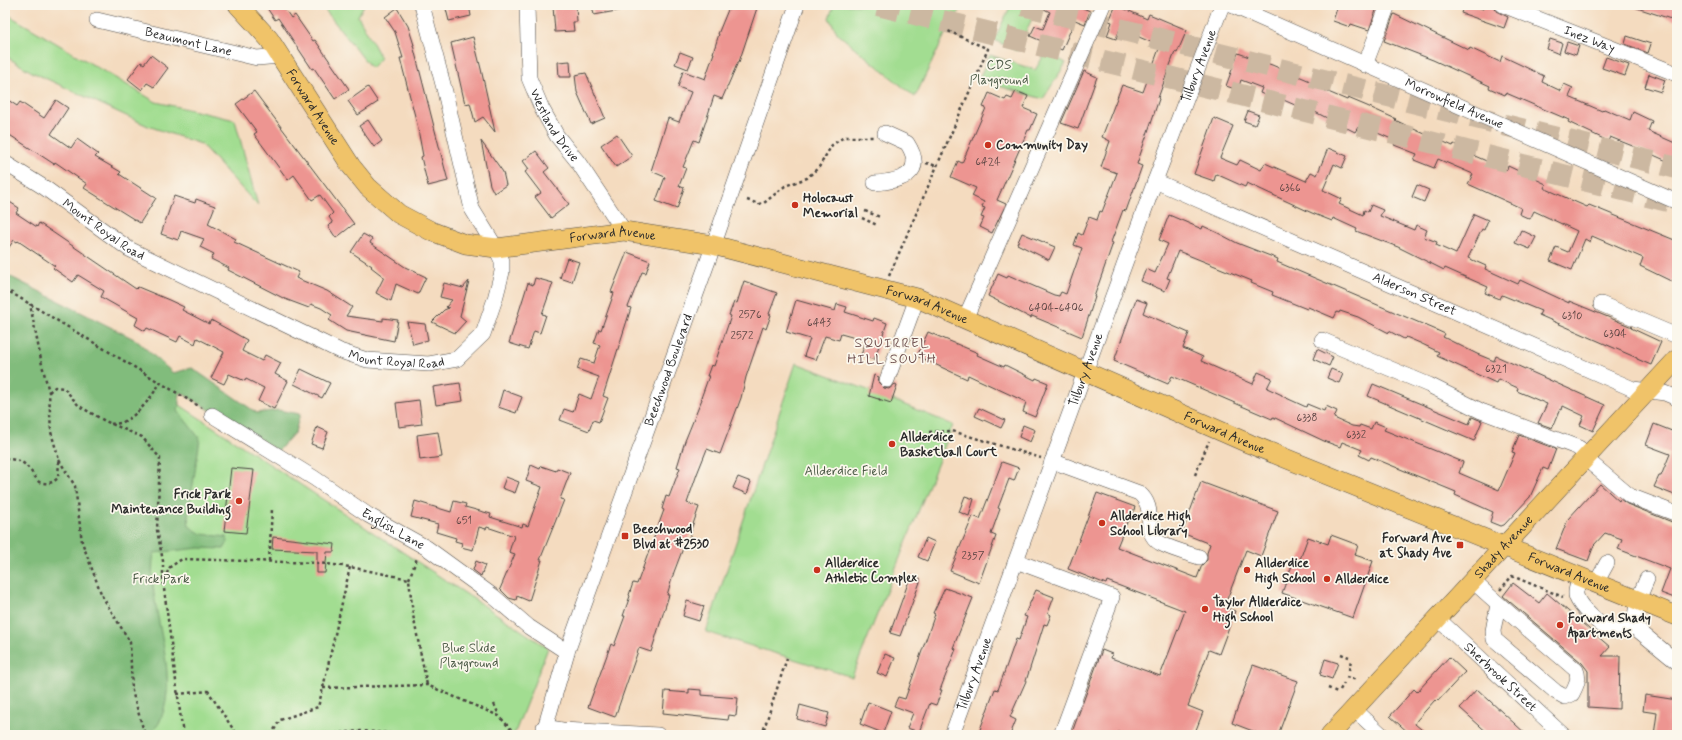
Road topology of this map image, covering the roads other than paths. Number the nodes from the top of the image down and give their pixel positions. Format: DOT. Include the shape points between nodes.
graph roads {
  1 [pos="238,5"];
  2 [pos="526,5"];
  3 [pos="796,5"];
  4 [pos="1103,5"];
  5 [pos="1222,5"];
  6 [pos="1231,5"];
  7 [pos="1388,5"];
  8 [pos="1502,5"];
  9 [pos="421,7"];
  10 [pos="97,20"];
  11 [pos="280,56"];
  12 [pos="1365,65"];
  13 [pos="1677,74"];
  14 [pos="882,134"];
  15 [pos="5,163"];
  16 [pos="1155,181"];
  17 [pos="875,183"];
  18 [pos="1677,202"];
  19 [pos="624,231"];
  20 [pos="713,245"];
  21 [pos="496,248"];
  22 [pos="917,298"];
  23 [pos="1601,304"];
  24 [pos="965,319"];
  25 [pos="1677,336"];
  26 [pos="1322,340"];
  27 [pos="1677,359"];
  28 [pos="1085,372"];
  29 [pos="887,380"];
  30 [pos="1647,392"];
  31 [pos="1677,398"];
  32 [pos="212,414"];
  33 [pos="1586,459"];
  34 [pos="1052,462"];
  35 [pos="1677,514"];
  36 [pos="1506,546"];
  37 [pos="1198,557"];
  38 [pos="1016,561"];
  39 [pos="1607,563"];
  40 [pos="1647,579"];
  41 [pos="1588,580"];
  42 [pos="1473,581"];
  43 [pos="1638,600"];
  44 [pos="1495,601"];
  45 [pos="1677,616"];
  46 [pos="1438,619"];
  47 [pos="1633,626"];
  48 [pos="567,652"];
  49 [pos="1677,662"];
  50 [pos="1354,709"];
  51 [pos="544,731"];
  52 [pos="658,735"];
  53 [pos="952,735"];
  54 [pos="1061,735"];
  55 [pos="1330,735"];
  56 [pos="1382,735"];
  57 [pos="1563,735"];
  1 -- 11 [label="main road, Forward Avenue" via="270,39"];
  2 -- 19 [label="street, Westland Drive" via="529,78 542,109 557,136 578,162"];
  3 -- 20 [label="street, Beechwood Boulevard"];
  4 -- 24 [label="street"];
  5 -- 16 [label="street, Tilbury Avenue"];
  6 -- 12 [label="street, Morrowfield Avenue"];
  7 -- 12 [label="street"];
  8 -- 13 [label="street, Inez Way"];
  9 -- 21 [label="street, Mount Royal Road" via="472,209"];
  10 -- 11 [label="street, Beaumont Lane" via="257,58"];
  11 -- 21 [label="main road, Forward Avenue" via="351,166 368,187 399,214 431,231 465,244"];
  12 -- 18 [label="street, Morrowfield Avenue"];
  14 -- 17 [label="street" via="907,143 914,159 913,167 907,175 896,182"];
  15 -- 21 [label="street, Mount Royal Road" via="128,248 340,351 367,360 429,364 457,358 483,334 502,272 502,261"];
  16 -- 28 [label="street, Tilbury Avenue"];
  16 -- 30 [label="street, Alderson Street" via="1629,387"];
  19 -- 20 [label="main road, Forward Avenue"];
  19 -- 21 [label="main road, Forward Avenue"];
  20 -- 22 [label="main road, Forward Avenue"];
  20 -- 48 [label="street, Beechwood Boulevard"];
  22 -- 24 [label="main road, Forward Avenue"];
  22 -- 29 [label="street"];
  23 -- 25 [label="street"];
  24 -- 28 [label="main road, Forward Avenue"];
  26 -- 33 [label="street" via="1481,410 1564,441 1579,448"];
  27 -- 30 [label="main road, Shady Avenue"];
  28 -- 34 [label="street, Tilbury Avenue"];
  28 -- 36 [label="main road, Forward Avenue" via="1250,444"];
  30 -- 31 [label="street, Alderson Street"];
  30 -- 33 [label="main road, Shady Avenue"];
  32 -- 48 [label="street, English Lane" via="368,515 428,548 493,596 528,627"];
  33 -- 35 [label="street" via="1630,496"];
  33 -- 36 [label="main road, Shady Avenue"];
  34 -- 37 [label="street" via="1139,493 1146,499 1150,531 1159,542"];
  34 -- 38 [label="street, Tilbury Avenue"];
  36 -- 41 [label="main road, Forward Avenue"];
  36 -- 42 [label="main road, Shady Avenue"];
  38 -- 53 [label="street, Tilbury Avenue"];
  38 -- 54 [label="street" via="1112,597"];
  39 -- 41 [label="street"];
  40 -- 43 [label="street"];
  41 -- 43 [label="main road, Forward Avenue"];
  41 -- 47 [label="street" via="1576,592 1584,608 1607,629 1622,630"];
  42 -- 44 [label="street"];
  42 -- 46 [label="main road, Shady Avenue"];
  43 -- 45 [label="main road, Forward Avenue"];
  43 -- 47 [label="street"];
  44 -- 44 [label="street" via="1576,670 1578,675 1572,694 1565,697 1556,692 1494,639"];
  46 -- 50 [label="main road, Shady Avenue"];
  46 -- 57 [label="street, Sherbrook Street"];
  47 -- 49 [label="street"];
  48 -- 51 [label="street, Beechwood Boulevard"];
  50 -- 55 [label="main road, Shady Avenue"];
  50 -- 56 [label="street"];
  51 -- 52 [label="street"];
}
